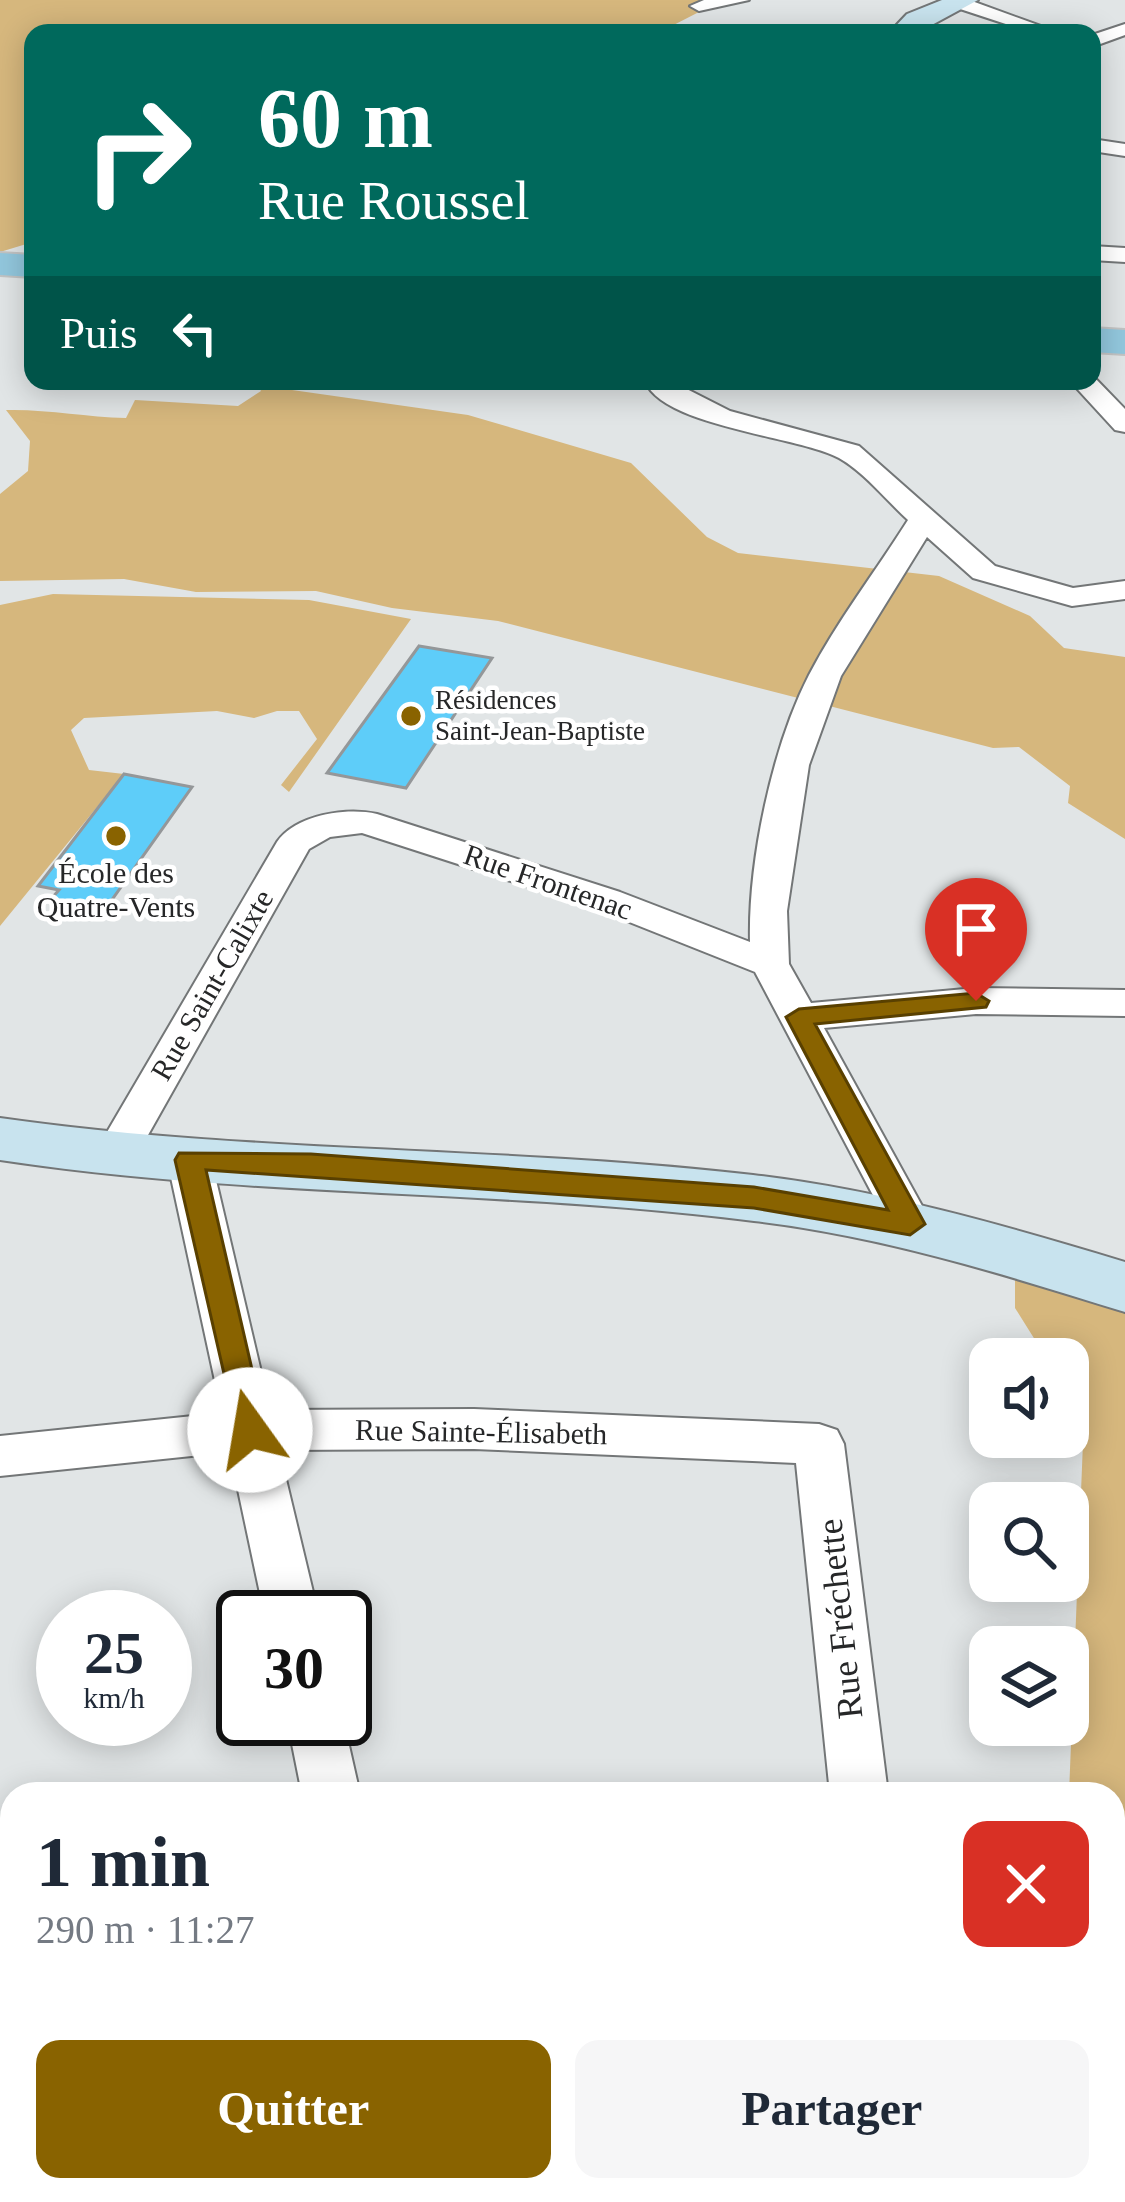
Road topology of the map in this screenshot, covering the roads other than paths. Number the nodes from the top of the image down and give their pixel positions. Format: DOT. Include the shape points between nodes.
graph roads {
  1 [pos="740,0"];
  2 [pos="954,4"];
  3 [pos="699,6"];
  4 [pos="915,24"];
  5 [pos="1021,24"];
  6 [pos="667,390"];
  7 [pos="1092,390"];
  8 [pos="1125,424"];
  9 [pos="923,520"];
  10 [pos="1125,590"];
  11 [pos="322,826"];
  12 [pos="770,964"];
  13 [pos="1125,1003"];
  14 [pos="799,1017"];
  15 [pos="0,1138"];
  16 [pos="115,1156"];
  17 [pos="189,1160"];
  18 [pos="910,1224"];
  19 [pos="1125,1287"];
  20 [pos="250,1430"];
  21 [pos="819,1444"];
  22 [pos="0,1456"];
  23 [pos="286,1590"];
  24 [pos="321,1746"];
  25 [pos="329,1782"];
  26 [pos="858,1782"];
  1 -- 3 [label="street"];
  2 -- 4 [label="street"];
  2 -- 5 [label="street"];
  6 -- 9 [label="street" via="721,417 849,452"];
  7 -- 8 [label="street"];
  9 -- 10 [label="street" via="984,572 1072,597"];
  9 -- 12 [label="street" via="836,656 792,765 769,892"];
  11 -- 12 [label="street, Rue Frontenac" via="364,822 607,900"];
  11 -- 16 [label="street, Rue Saint-Calixte" via="295,842"];
  12 -- 14 [label="street"];
  13 -- 14 [label="street" via="976,1001"];
  14 -- 18 [label="street"];
  15 -- 16 [label="street"];
  16 -- 17 [label="street"];
  17 -- 18 [label="street" via="754,1198"];
  17 -- 20 [label="street"];
  18 -- 19 [label="street"];
  20 -- 21 [label="street, Rue Sainte-Élisabeth" via="474,1429"];
  20 -- 22 [label="street, Rue Sainte-Élisabeth"];
  20 -- 23 [label="street"];
  21 -- 26 [label="street, Rue Fréchette"];
  24 -- 25 [label="street"];
}
